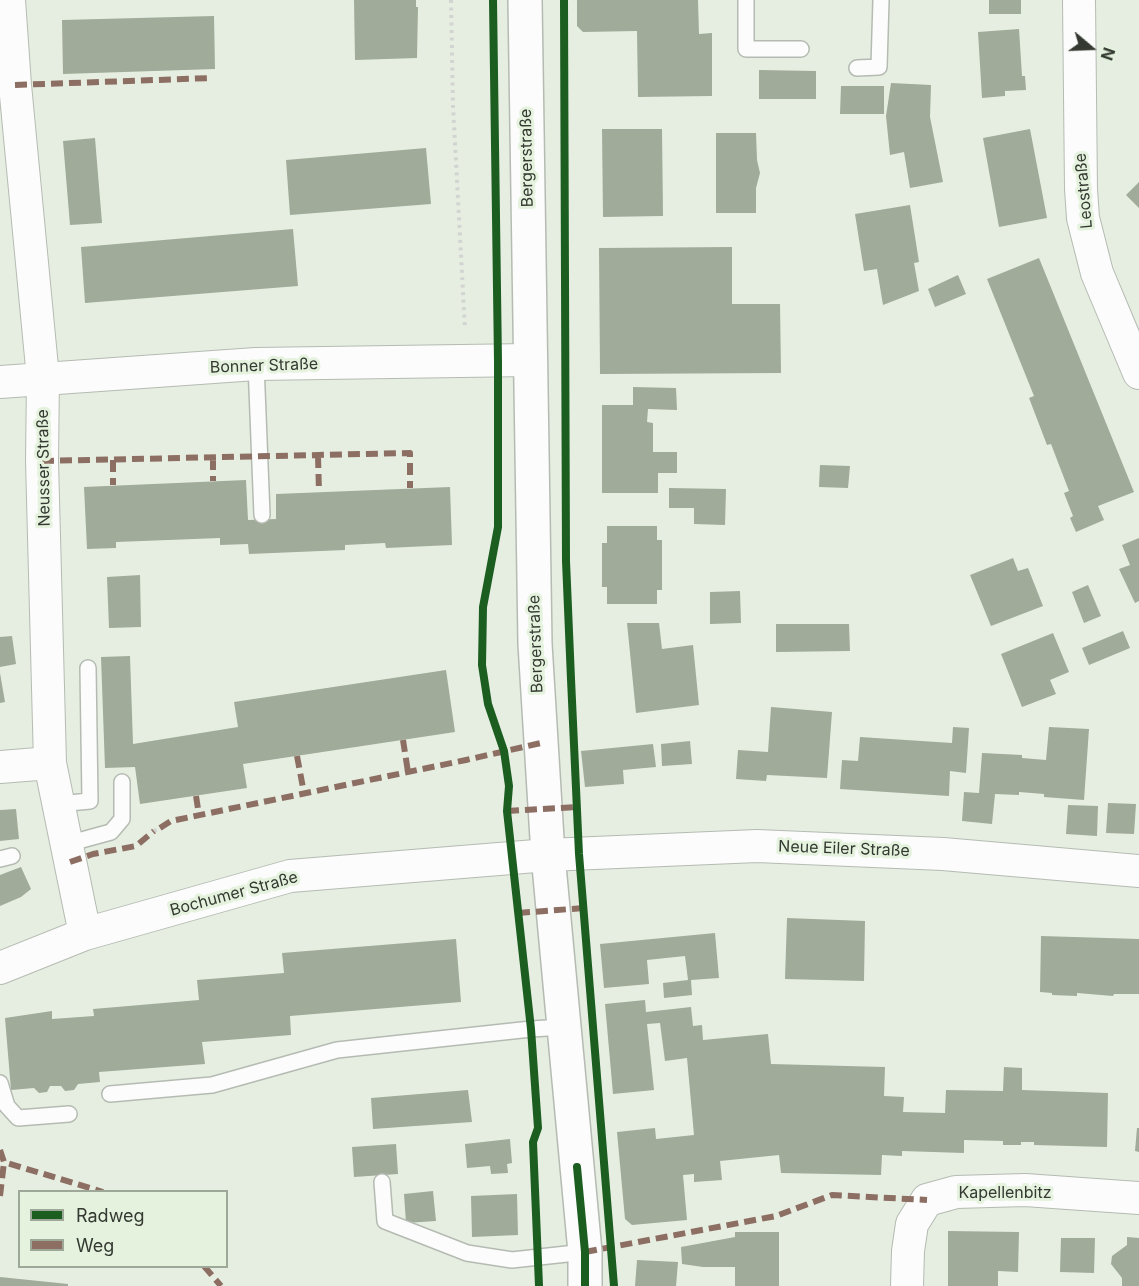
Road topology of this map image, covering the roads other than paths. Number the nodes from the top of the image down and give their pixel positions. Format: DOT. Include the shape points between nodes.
graph roads {
  1 [pos="9,0"];
  2 [pos="525,0"];
  3 [pos="746,0"];
  4 [pos="881,0"];
  5 [pos="1079,0"];
  6 [pos="801,50"];
  7 [pos="857,68"];
  8 [pos="529,360"];
  9 [pos="256,364"];
  10 [pos="1139,373"];
  11 [pos="43,378"];
  12 [pos="0,382"];
  13 [pos="262,515"];
  14 [pos="88,668"];
  15 [pos="50,763"];
  16 [pos="0,767"];
  17 [pos="122,782"];
  18 [pos="58,804"];
  19 [pos="67,844"];
  20 [pos="548,855"];
  21 [pos="1139,871"];
  22 [pos="85,934"];
  23 [pos="0,968"];
  24 [pos="564,1027"];
  25 [pos="0,1083"];
  26 [pos="110,1094"];
  27 [pos="69,1114"];
  28 [pos="382,1182"];
  29 [pos="1139,1198"];
  30 [pos="585,1252"];
  31 [pos="585,1286"];
  32 [pos="907,1286"];
  1 -- 11 [label="street, Neusser Straße"];
  2 -- 8 [label="street, Bergerstraße"];
  3 -- 6 [label="lane" via="746,49"];
  4 -- 7 [label="lane" via="879,68"];
  5 -- 10 [label="street, Leostraße" via="1083,218 1097,273"];
  8 -- 9 [label="street, Bonner Straße"];
  8 -- 20 [label="street, Bergerstraße" via="534,644"];
  9 -- 11 [label="street, Bonner Straße"];
  9 -- 13 [label="lane"];
  11 -- 12 [label="street, Bonner Straße"];
  11 -- 15 [label="street, Neusser Straße"];
  14 -- 18 [label="lane" via="90,801"];
  15 -- 16 [label="street"];
  15 -- 18 [label="street, Neusser Straße"];
  17 -- 19 [label="lane" via="122,819 111,832"];
  18 -- 19 [label="street, Neusser Straße"];
  19 -- 22 [label="street, Neusser Straße"];
  20 -- 21 [label="street, Neue Eiler Straße" via="757,846 943,854"];
  20 -- 22 [label="street, Bochumer Straße" via="290,876"];
  20 -- 24 [label="street, Bergerstraße"];
  22 -- 23 [label="street, Bochumer Straße"];
  24 -- 26 [label="lane" via="337,1050 212,1085"];
  24 -- 30 [label="street, Bergerstraße"];
  25 -- 27 [label="lane" via="6,1106 18,1118"];
  28 -- 30 [label="lane" via="385,1221 467,1252 512,1260"];
  29 -- 32 [label="street, Kapellenbitz" via="1025,1190 956,1191 927,1200 912,1224"];
  30 -- 31 [label="street, Bergerstraße"];
}
